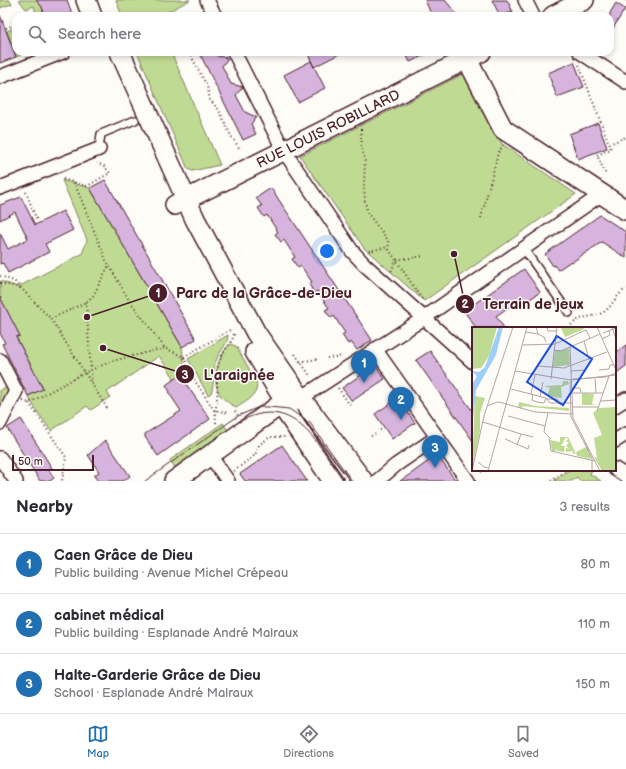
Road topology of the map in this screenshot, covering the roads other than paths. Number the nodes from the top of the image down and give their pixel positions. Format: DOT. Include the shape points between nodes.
graph roads {
  1 [pos="86,0"];
  2 [pos="100,0"];
  3 [pos="207,0"];
  4 [pos="525,0"];
  5 [pos="584,0"];
  6 [pos="90,12"];
  7 [pos="104,12"];
  8 [pos="213,12"];
  9 [pos="531,12"];
  10 [pos="561,12"];
  11 [pos="53,56"];
  12 [pos="108,56"];
  13 [pos="122,56"];
  14 [pos="236,56"];
  15 [pos="472,56"];
  16 [pos="474,56"];
  17 [pos="579,57"];
  18 [pos="0,77"];
  19 [pos="626,82"];
  20 [pos="135,120"];
  21 [pos="99,149"];
  22 [pos="284,151"];
  23 [pos="0,188"];
  24 [pos="602,194"];
  25 [pos="181,202"];
  26 [pos="626,210"];
  27 [pos="524,249"];
  28 [pos="425,311"];
  29 [pos="569,313"];
  30 [pos="375,349"];
  31 [pos="0,360"];
  32 [pos="472,361"];
  33 [pos="626,399"];
  34 [pos="291,404"];
  35 [pos="616,405"];
  36 [pos="0,423"];
  37 [pos="626,434"];
  38 [pos="437,437"];
  39 [pos="616,440"];
  40 [pos="0,458"];
  41 [pos="616,470"];
  42 [pos="226,472"];
  43 [pos="626,476"];
  44 [pos="16,481"];
  45 [pos="174,481"];
  46 [pos="194,481"];
  47 [pos="333,481"];
  48 [pos="363,481"];
  49 [pos="377,481"];
  50 [pos="468,481"];
  1 -- 6 [label="street"];
  2 -- 7 [label="street"];
  3 -- 8 [label="street"];
  4 -- 9 [label="street"];
  5 -- 10 [label="street"];
  11 -- 18 [label="street"];
  12 -- 20 [label="street"];
  13 -- 25 [label="street"];
  14 -- 22 [label="street"];
  15 -- 22 [label="street, RUE LOUIS ROBILLARD"];
  16 -- 24 [label="street" via="503,129"];
  17 -- 19 [label="street"];
  20 -- 21 [label="lane" via="102,134"];
  20 -- 25 [label="street"];
  21 -- 23 [label="street"];
  22 -- 25 [label="street, RUE LOUIS ROBILLARD"];
  22 -- 28 [label="street" via="352,251 364,264"];
  24 -- 26 [label="street"];
  24 -- 27 [label="street"];
  25 -- 34 [label="street" via="256,333"];
  27 -- 28 [label="street"];
  27 -- 29 [label="lane"];
  28 -- 30 [label="street"];
  28 -- 32 [label="street"];
  30 -- 34 [label="street"];
  30 -- 38 [label="street"];
  31 -- 36 [label="street" via="16,391"];
  33 -- 35 [label="street"];
  34 -- 42 [label="street" via="275,424"];
  34 -- 45 [label="street"];
  34 -- 47 [label="street"];
  34 -- 48 [label="street"];
  37 -- 39 [label="street"];
  38 -- 49 [label="street"];
  38 -- 50 [label="street"];
  40 -- 44 [label="street"];
  41 -- 43 [label="street"];
  42 -- 46 [label="street"];
}
